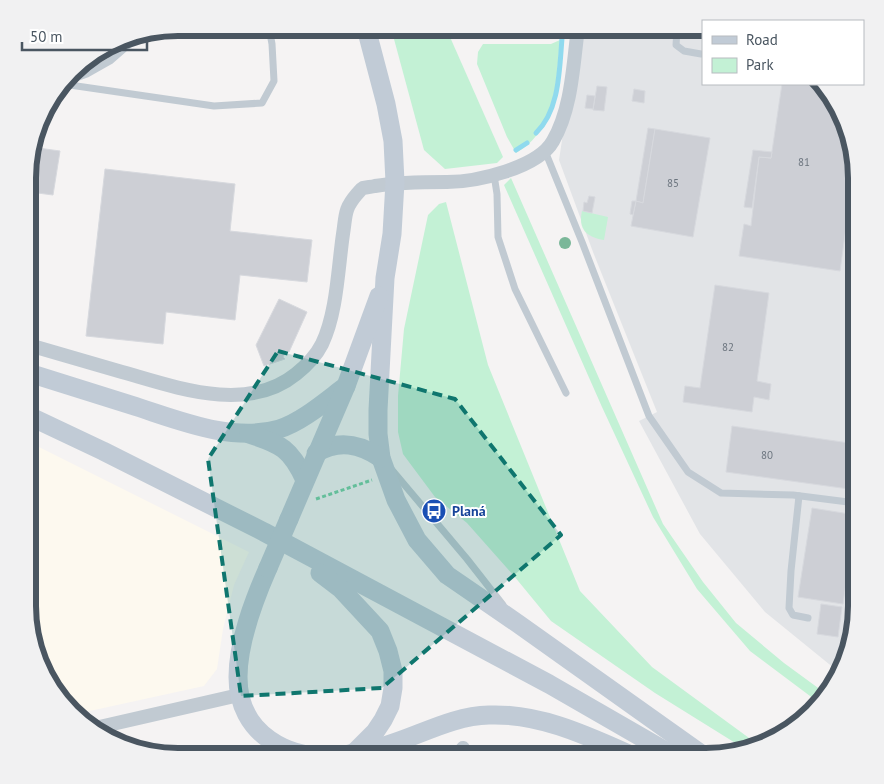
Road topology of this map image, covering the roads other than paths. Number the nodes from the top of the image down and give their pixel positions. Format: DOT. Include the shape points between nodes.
graph roads {
  1 [pos="271,36"];
  2 [pos="368,36"];
  3 [pos="577,37"];
  4 [pos="677,37"];
  5 [pos="127,46"];
  6 [pos="701,54"];
  7 [pos="80,77"];
  8 [pos="73,84"];
  9 [pos="545,150"];
  10 [pos="494,175"];
  11 [pos="396,182"];
  12 [pos="385,278"];
  13 [pos="36,347"];
  14 [pos="36,375"];
  15 [pos="346,386"];
  16 [pos="566,393"];
  17 [pos="37,420"];
  18 [pos="244,432"];
  19 [pos="316,453"];
  20 [pos="384,466"];
  21 [pos="302,488"];
  22 [pos="799,496"];
  23 [pos="848,502"];
  24 [pos="264,532"];
  25 [pos="808,618"];
  26 [pos="517,623"];
  27 [pos="239,695"];
  28 [pos="103,726"];
  29 [pos="613,747"];
  30 [pos="659,747"];
  31 [pos="691,747"];
  32 [pos="282,748"];
  33 [pos="361,748"];
  34 [pos="381,748"];
  1 -- 8 [label="lane" via="274,82 262,103 214,106"];
  2 -- 11 [label="main road" via="386,104"];
  3 -- 9 [label="street" via="567,104 552,143"];
  4 -- 6 [label="lane" via="676,45 684,51"];
  5 -- 7 [label="lane" via="110,61"];
  9 -- 10 [label="street"];
  9 -- 22 [label="lane" via="649,416 688,472 721,494"];
  10 -- 11 [label="street" via="451,182"];
  10 -- 16 [label="lane" via="498,237 515,289"];
  11 -- 12 [label="main road"];
  11 -- 13 [label="street" via="362,189 348,205 330,324 321,346 307,366 270,389 222,395 192,390"];
  12 -- 15 [label="main road"];
  12 -- 20 [label="main road" via="378,410 378,434"];
  14 -- 18 [label="main road" via="182,422 213,430"];
  15 -- 18 [label="main road" via="312,411 280,428"];
  15 -- 19 [label="main road"];
  17 -- 24 [label="main road"];
  18 -- 21 [label="main road" via="267,440 297,462"];
  19 -- 20 [label="main road" via="335,444 353,445 370,450"];
  19 -- 21 [label="main road"];
  20 -- 26 [label="lane" via="461,552"];
  20 -- 26 [label="main road" via="396,500 417,540 447,575"];
  21 -- 27 [label="main road, bridge" via="258,590 243,642"];
  22 -- 23 [label="lane"];
  22 -- 25 [label="lane" via="789,608 793,615"];
  24 -- 30 [label="main road" via="550,684"];
  24 -- 33 [label="main road" via="341,589 380,631 393,671 393,688 390,706 383,720"];
  26 -- 31 [label="main road"];
  27 -- 28 [label="street"];
  27 -- 32 [label="main road" via="252,723"];
  29 -- 34 [label="main road" via="573,730 525,716 488,715 456,720"];
}
